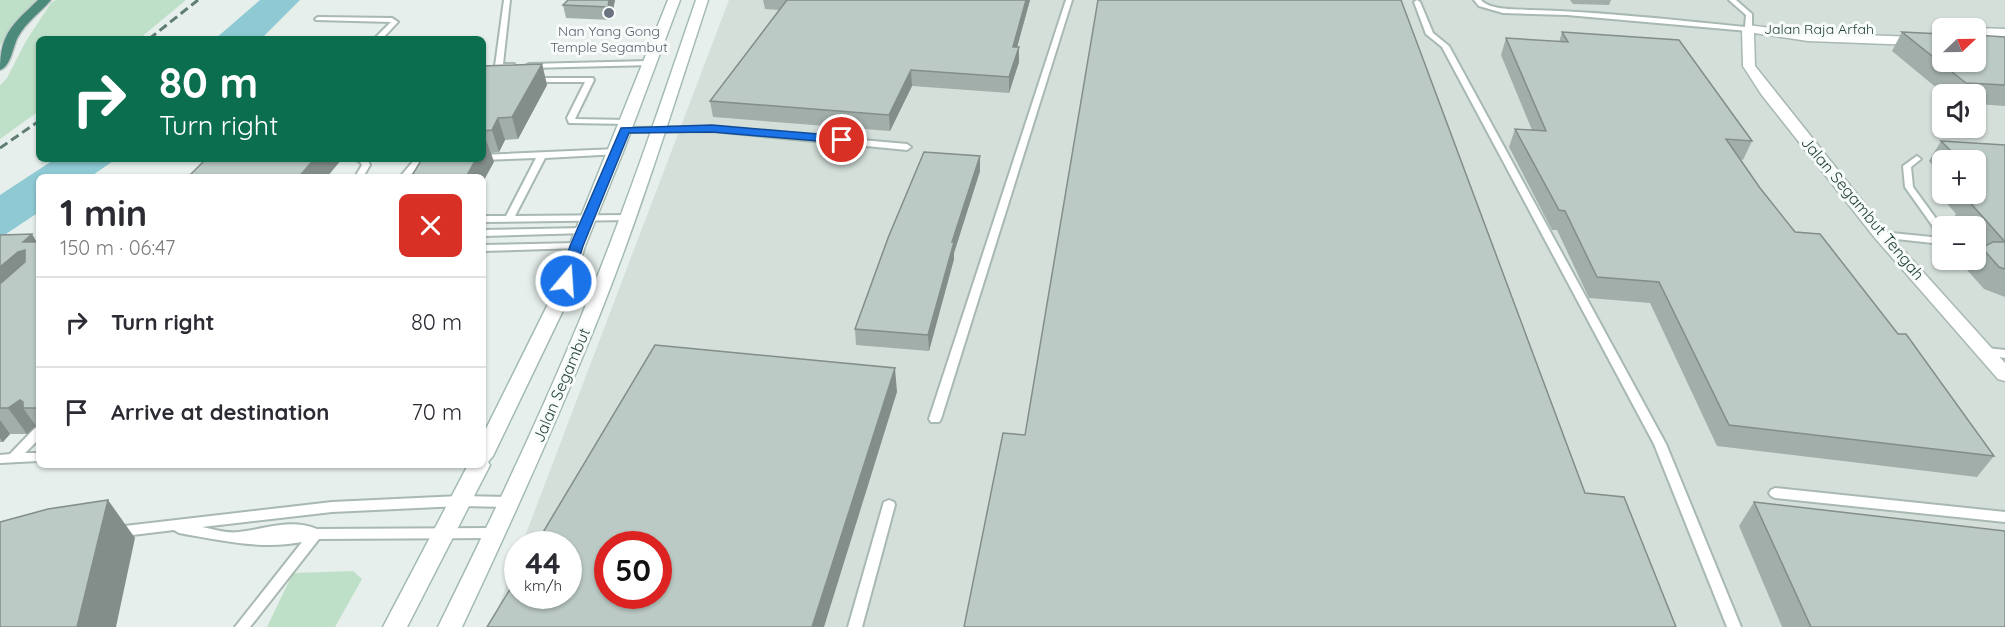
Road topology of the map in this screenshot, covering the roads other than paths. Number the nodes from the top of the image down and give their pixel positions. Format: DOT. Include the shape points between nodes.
graph roads {
  1 [pos="45,0"];
  2 [pos="507,0"];
  3 [pos="674,0"];
  4 [pos="702,0"];
  5 [pos="1069,0"];
  6 [pos="1477,0"];
  7 [pos="1732,0"];
  8 [pos="1417,2"];
  9 [pos="318,19"];
  10 [pos="1748,29"];
  11 [pos="1932,31"];
  12 [pos="1986,32"];
  13 [pos="2005,33"];
  14 [pos="381,36"];
  15 [pos="1932,42"];
  16 [pos="1986,44"];
  17 [pos="2005,45"];
  18 [pos="649,63"];
  19 [pos="0,66"];
  20 [pos="529,81"];
  21 [pos="626,126"];
  22 [pos="658,129"];
  23 [pos="907,147"];
  24 [pos="616,153"];
  25 [pos="541,157"];
  26 [pos="486,158"];
  27 [pos="1917,159"];
  28 [pos="417,162"];
  29 [pos="407,174"];
  30 [pos="628,218"];
  31 [pos="486,219"];
  32 [pos="508,219"];
  33 [pos="1932,219"];
  34 [pos="583,232"];
  35 [pos="486,233"];
  36 [pos="1881,235"];
  37 [pos="1932,240"];
  38 [pos="486,248"];
  39 [pos="1987,352"];
  40 [pos="2005,354"];
  41 [pos="2005,375"];
  42 [pos="935,418"];
  43 [pos="36,434"];
  44 [pos="486,450"];
  45 [pos="36,457"];
  46 [pos="14,458"];
  47 [pos="0,459"];
  48 [pos="477,468"];
  49 [pos="1775,493"];
  50 [pos="459,501"];
  51 [pos="508,502"];
  52 [pos="889,505"];
  53 [pos="2005,517"];
  54 [pos="164,525"];
  55 [pos="443,533"];
  56 [pos="494,533"];
  57 [pos="106,534"];
  58 [pos="316,534"];
  59 [pos="242,627"];
  60 [pos="395,627"];
  61 [pos="450,627"];
  62 [pos="855,627"];
  63 [pos="1734,627"];
  1 -- 19 [label="highway" via="16,30"];
  2 -- 18 [label="lane" via="495,66"];
  3 -- 18 [label="main road"];
  4 -- 22 [label="main road, Jalan Segambut"];
  5 -- 42 [label="lane"];
  6 -- 10 [label="lane" via="1481,5 1503,11"];
  7 -- 10 [label="lane" via="1749,14"];
  8 -- 63 [label="lane" via="1430,34 1445,46 1660,444"];
  9 -- 14 [label="lane" via="395,22"];
  10 -- 11 [label="main road, Jalan Raja Arfah" via="1803,26"];
  10 -- 15 [label="main road, Jalan Raja Arfah"];
  10 -- 36 [label="main road, Jalan Segambut Tengah" via="1749,66"];
  12 -- 13 [label="main road"];
  16 -- 17 [label="main road"];
  18 -- 21 [label="main road"];
  20 -- 21 [label="lane" via="590,80 572,122"];
  21 -- 22 [label="lane"];
  21 -- 24 [label="main road"];
  22 -- 23 [label="lane" via="712,129"];
  22 -- 30 [label="main road, Jalan Segambut"];
  24 -- 25 [label="lane"];
  24 -- 34 [label="main road"];
  25 -- 26 [label="lane"];
  25 -- 32 [label="lane"];
  27 -- 33 [label="lane" via="1907,166 1909,187"];
  28 -- 29 [label="lane"];
  30 -- 34 [label="lane"];
  30 -- 51 [label="main road, Jalan Segambut" via="590,317"];
  31 -- 32 [label="lane"];
  32 -- 34 [label="lane"];
  34 -- 35 [label="lane"];
  34 -- 38 [label="lane"];
  34 -- 44 [label="main road" via="560,298"];
  36 -- 37 [label="lane"];
  36 -- 39 [label="main road, Jalan Segambut Tengah"];
  39 -- 40 [label="lane"];
  39 -- 41 [label="main road, Jalan Segambut Tengah"];
  43 -- 46 [label="lane"];
  45 -- 46 [label="lane"];
  46 -- 47 [label="lane"];
  48 -- 50 [label="main road"];
  49 -- 53 [label="lane"];
  50 -- 51 [label="lane"];
  50 -- 54 [label="lane" via="332,507"];
  50 -- 55 [label="main road"];
  51 -- 56 [label="main road, Jalan Segambut"];
  52 -- 62 [label="lane"];
  54 -- 57 [label="lane"];
  54 -- 58 [label="lane" via="255,542"];
  55 -- 56 [label="lane"];
  55 -- 58 [label="lane"];
  55 -- 60 [label="main road"];
  56 -- 61 [label="main road, Jalan Segambut"];
  58 -- 59 [label="lane"];
}
